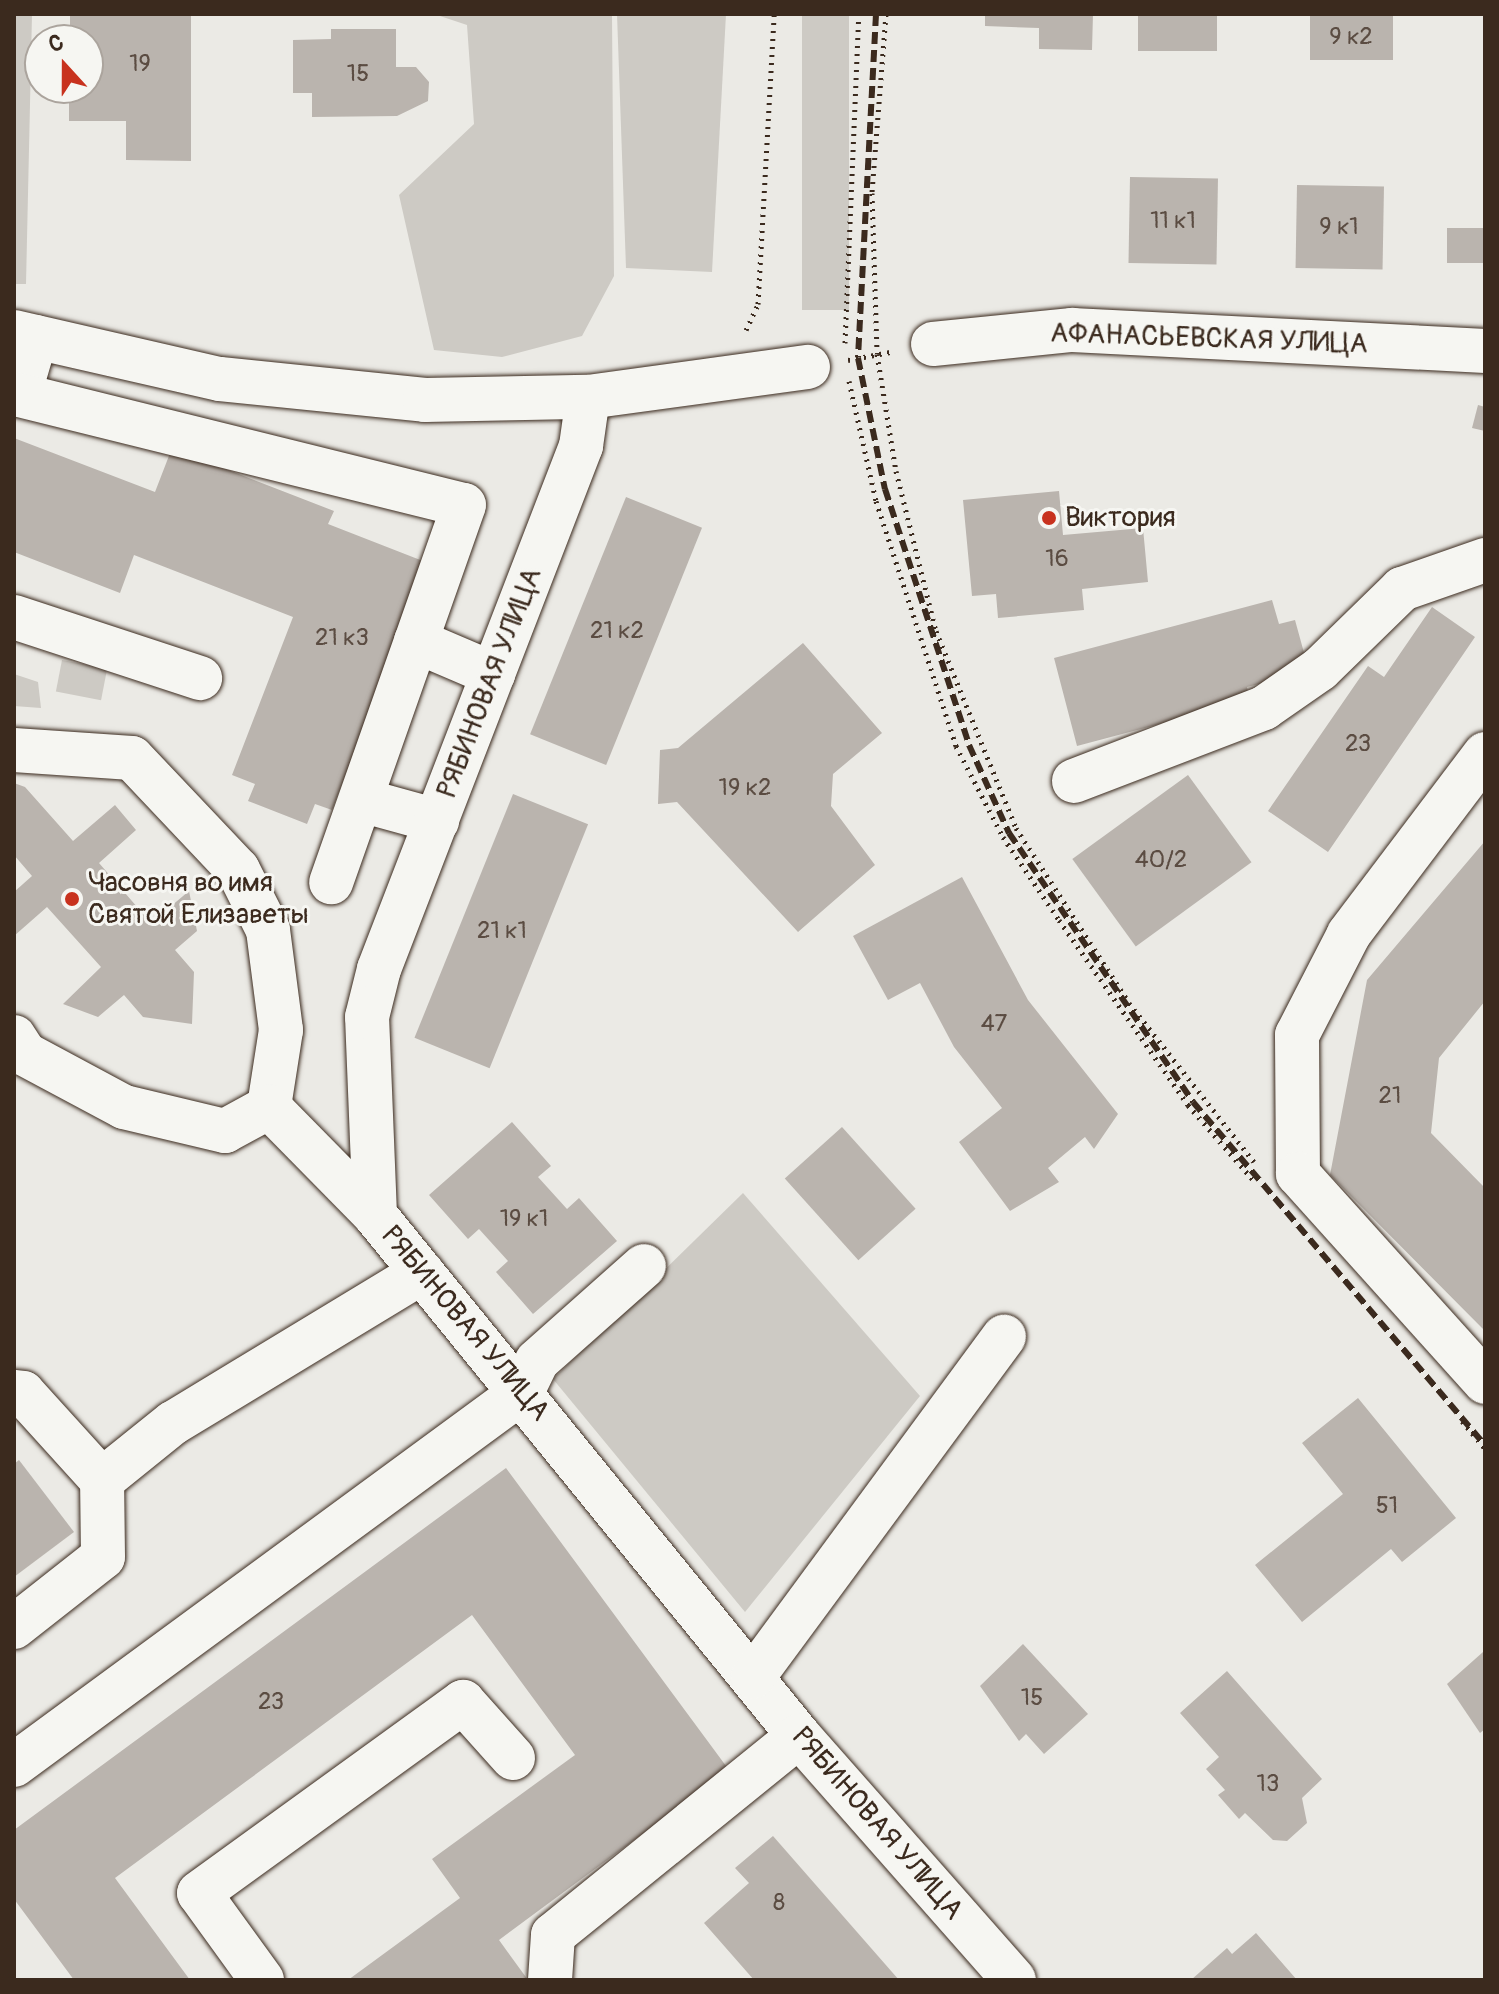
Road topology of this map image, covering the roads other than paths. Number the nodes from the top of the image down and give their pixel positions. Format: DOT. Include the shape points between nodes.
graph roads {
  1 [pos="25,335"];
  2 [pos="933,344"];
  3 [pos="1484,350"];
  4 [pos="808,367"];
  5 [pos="588,397"];
  6 [pos="1485,560"];
  7 [pos="14,617"];
  8 [pos="416,641"];
  9 [pos="493,674"];
  10 [pos="200,678"];
  11 [pos="14,750"];
  12 [pos="1485,754"];
  13 [pos="1074,781"];
  14 [pos="361,800"];
  15 [pos="437,821"];
  16 [pos="331,882"];
  17 [pos="14,1037"];
  18 [pos="269,1107"];
  19 [pos="375,1215"];
  20 [pos="644,1266"];
  21 [pos="422,1272"];
  22 [pos="1004,1336"];
  23 [pos="1485,1382"];
  24 [pos="14,1392"];
  25 [pos="522,1392"];
  26 [pos="102,1480"];
  27 [pos="14,1627"];
  28 [pos="753,1677"];
  29 [pos="799,1736"];
  30 [pos="513,1758"];
  31 [pos="14,1765"];
  32 [pos="262,1980"];
  33 [pos="550,1980"];
  34 [pos="1014,1980"];
  1 -- 5 [label="street" via="220,379 425,400"];
  1 -- 8 [label="street" via="19,395 464,505"];
  2 -- 3 [label="street, АФАНАСЬЕВСКАЯ УЛИЦА" via="1072,330"];
  4 -- 5 [label="street"];
  5 -- 9 [label="street, РЯБИНОВАЯ УЛИЦА" via="581,446"];
  6 -- 13 [label="street" via="1402,589 1320,669 1264,708"];
  7 -- 10 [label="street"];
  8 -- 9 [label="street"];
  8 -- 14 [label="street"];
  9 -- 15 [label="street, РЯБИНОВАЯ УЛИЦА"];
  11 -- 18 [label="street" via="132,758 238,870 268,930 281,1030"];
  12 -- 23 [label="street" via="1349,934 1297,1035 1298,1174"];
  14 -- 15 [label="street"];
  14 -- 16 [label="street"];
  15 -- 19 [label="street, РЯБИНОВАЯ УЛИЦА" via="367,1017"];
  17 -- 18 [label="street" via="25,1054 124,1107 225,1131"];
  18 -- 19 [label="street"];
  19 -- 21 [label="street, РЯБИНОВАЯ УЛИЦА"];
  20 -- 25 [label="street" via="537,1361"];
  21 -- 25 [label="street, РЯБИНОВАЯ УЛИЦА"];
  21 -- 26 [label="street" via="173,1423"];
  22 -- 28 [label="street"];
  24 -- 26 [label="street" via="23,1393"];
  25 -- 28 [label="street, РЯБИНОВАЯ УЛИЦА"];
  25 -- 31 [label="street"];
  26 -- 27 [label="street" via="103,1557"];
  28 -- 29 [label="street, РЯБИНОВАЯ УЛИЦА"];
  29 -- 33 [label="street" via="553,1935"];
  29 -- 34 [label="street, РЯБИНОВАЯ УЛИЦА"];
  30 -- 32 [label="street" via="463,1702 199,1893"];
}
